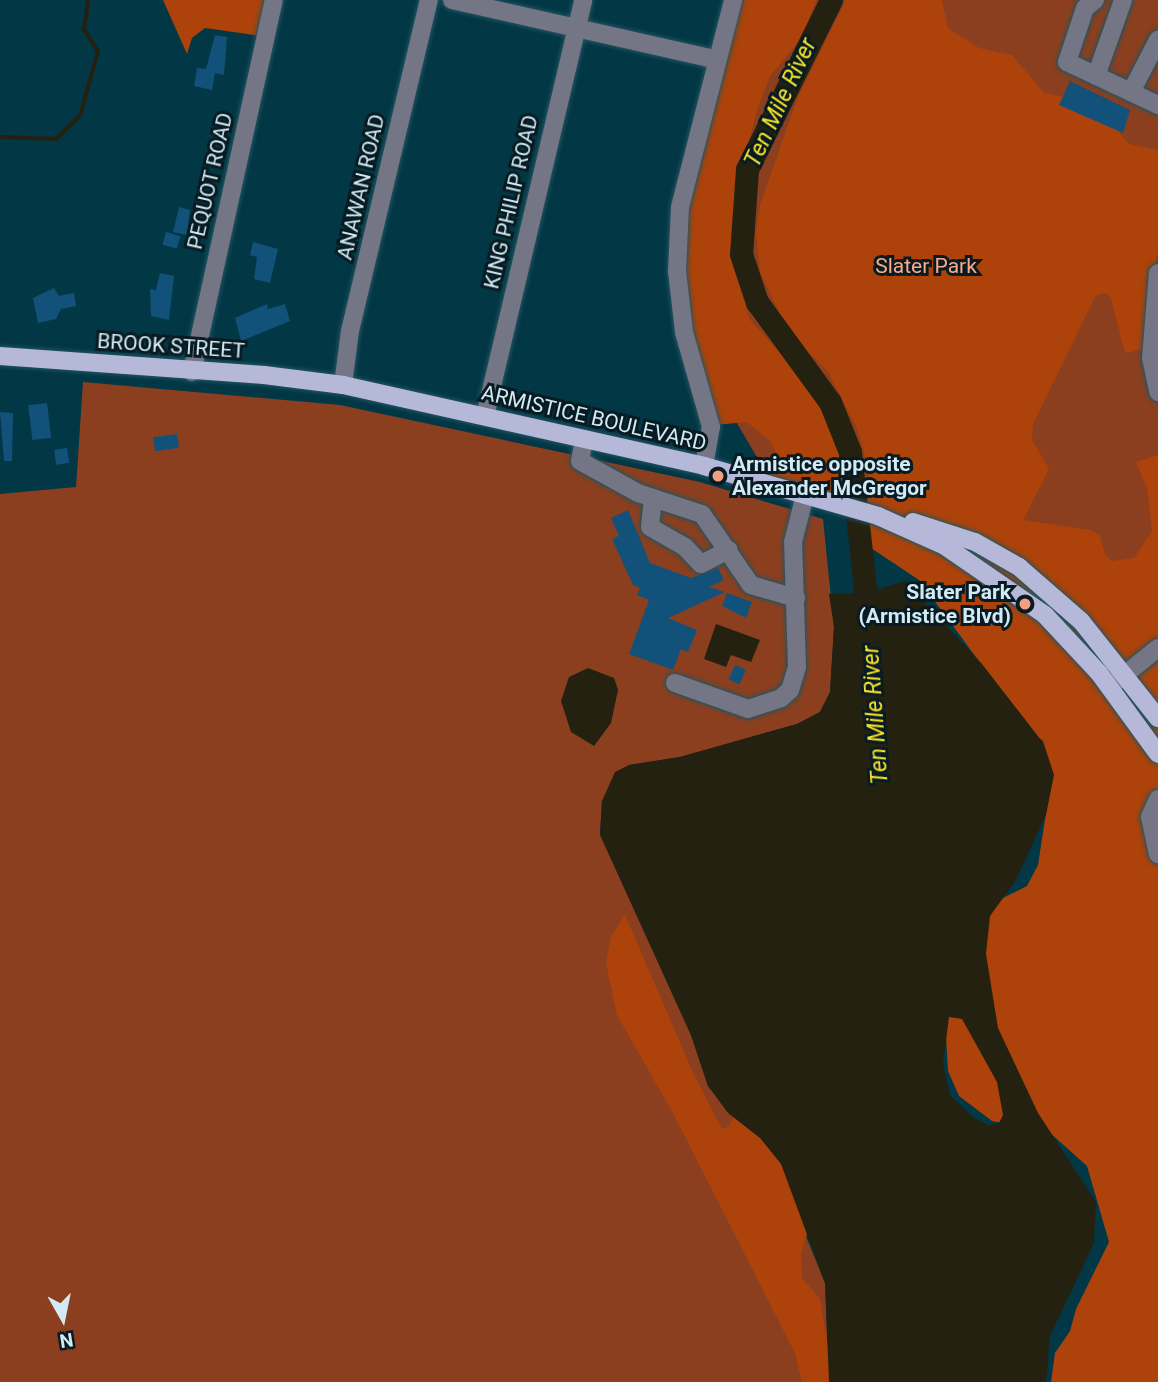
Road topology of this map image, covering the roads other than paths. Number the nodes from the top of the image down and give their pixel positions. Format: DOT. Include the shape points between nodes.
graph roads {
  1 [pos="274,0"];
  2 [pos="429,0"];
  3 [pos="452,0"];
  4 [pos="583,0"];
  5 [pos="733,0"];
  6 [pos="1094,0"];
  7 [pos="1124,0"];
  8 [pos="576,27"];
  9 [pos="1158,40"];
  10 [pos="715,59"];
  11 [pos="1096,76"];
  12 [pos="1131,93"];
  13 [pos="1158,105"];
  14 [pos="1158,273"];
  15 [pos="0,356"];
  16 [pos="192,372"];
  17 [pos="340,385"];
  18 [pos="1158,392"];
  19 [pos="485,416"];
  20 [pos="584,439"];
  21 [pos="704,466"];
  22 [pos="797,492"];
  23 [pos="653,498"];
  24 [pos="878,516"];
  25 [pos="729,550"];
  26 [pos="796,598"];
  27 [pos="1158,648"];
  28 [pos="1125,671"];
  29 [pos="674,683"];
  30 [pos="1109,687"];
  31 [pos="1158,718"];
  32 [pos="1157,749"];
  33 [pos="1158,799"];
  34 [pos="1158,854"];
  1 -- 16 [label="street, PEQUOT ROAD"];
  2 -- 17 [label="street, ANAWAN ROAD"];
  3 -- 8 [label="street"];
  4 -- 8 [label="street, KING PHILIP ROAD"];
  5 -- 10 [label="street"];
  6 -- 11 [label="street" via="1085,8 1066,57 1067,62"];
  7 -- 11 [label="street"];
  8 -- 10 [label="street"];
  8 -- 19 [label="street, KING PHILIP ROAD"];
  9 -- 12 [label="street"];
  10 -- 21 [label="street" via="685,177 678,248 684,332 711,427"];
  11 -- 12 [label="street"];
  12 -- 13 [label="street"];
  14 -- 18 [label="street" via="1151,327"];
  15 -- 16 [label="main road, BROOK STREET"];
  16 -- 17 [label="main road, BROOK STREET" via="264,374"];
  17 -- 19 [label="main road, ARMISTICE BOULEVARD"];
  19 -- 20 [label="main road, ARMISTICE BOULEVARD"];
  20 -- 21 [label="main road, ARMISTICE BOULEVARD"];
  20 -- 23 [label="street" via="580,461"];
  21 -- 22 [label="main road, ARMISTICE BOULEVARD"];
  22 -- 24 [label="main road, ARMISTICE BOULEVARD"];
  22 -- 26 [label="street" via="793,542"];
  23 -- 25 [label="street" via="702,514"];
  23 -- 25 [label="street" via="650,527 685,547 701,564"];
  24 -- 28 [label="main road, ARMISTICE BOULEVARD" via="932,526 996,551 1064,604"];
  24 -- 30 [label="main road, ARMISTICE BOULEVARD" via="945,546 1019,593 1045,615"];
  25 -- 26 [label="street" via="751,585"];
  26 -- 29 [label="street" via="795,681 781,698 740,708"];
  27 -- 28 [label="street"];
  28 -- 30 [label="street"];
  28 -- 31 [label="main road, ARMISTICE BOULEVARD"];
  30 -- 32 [label="main road, ARMISTICE BOULEVARD"];
  33 -- 34 [label="street" via="1150,817"];
}
